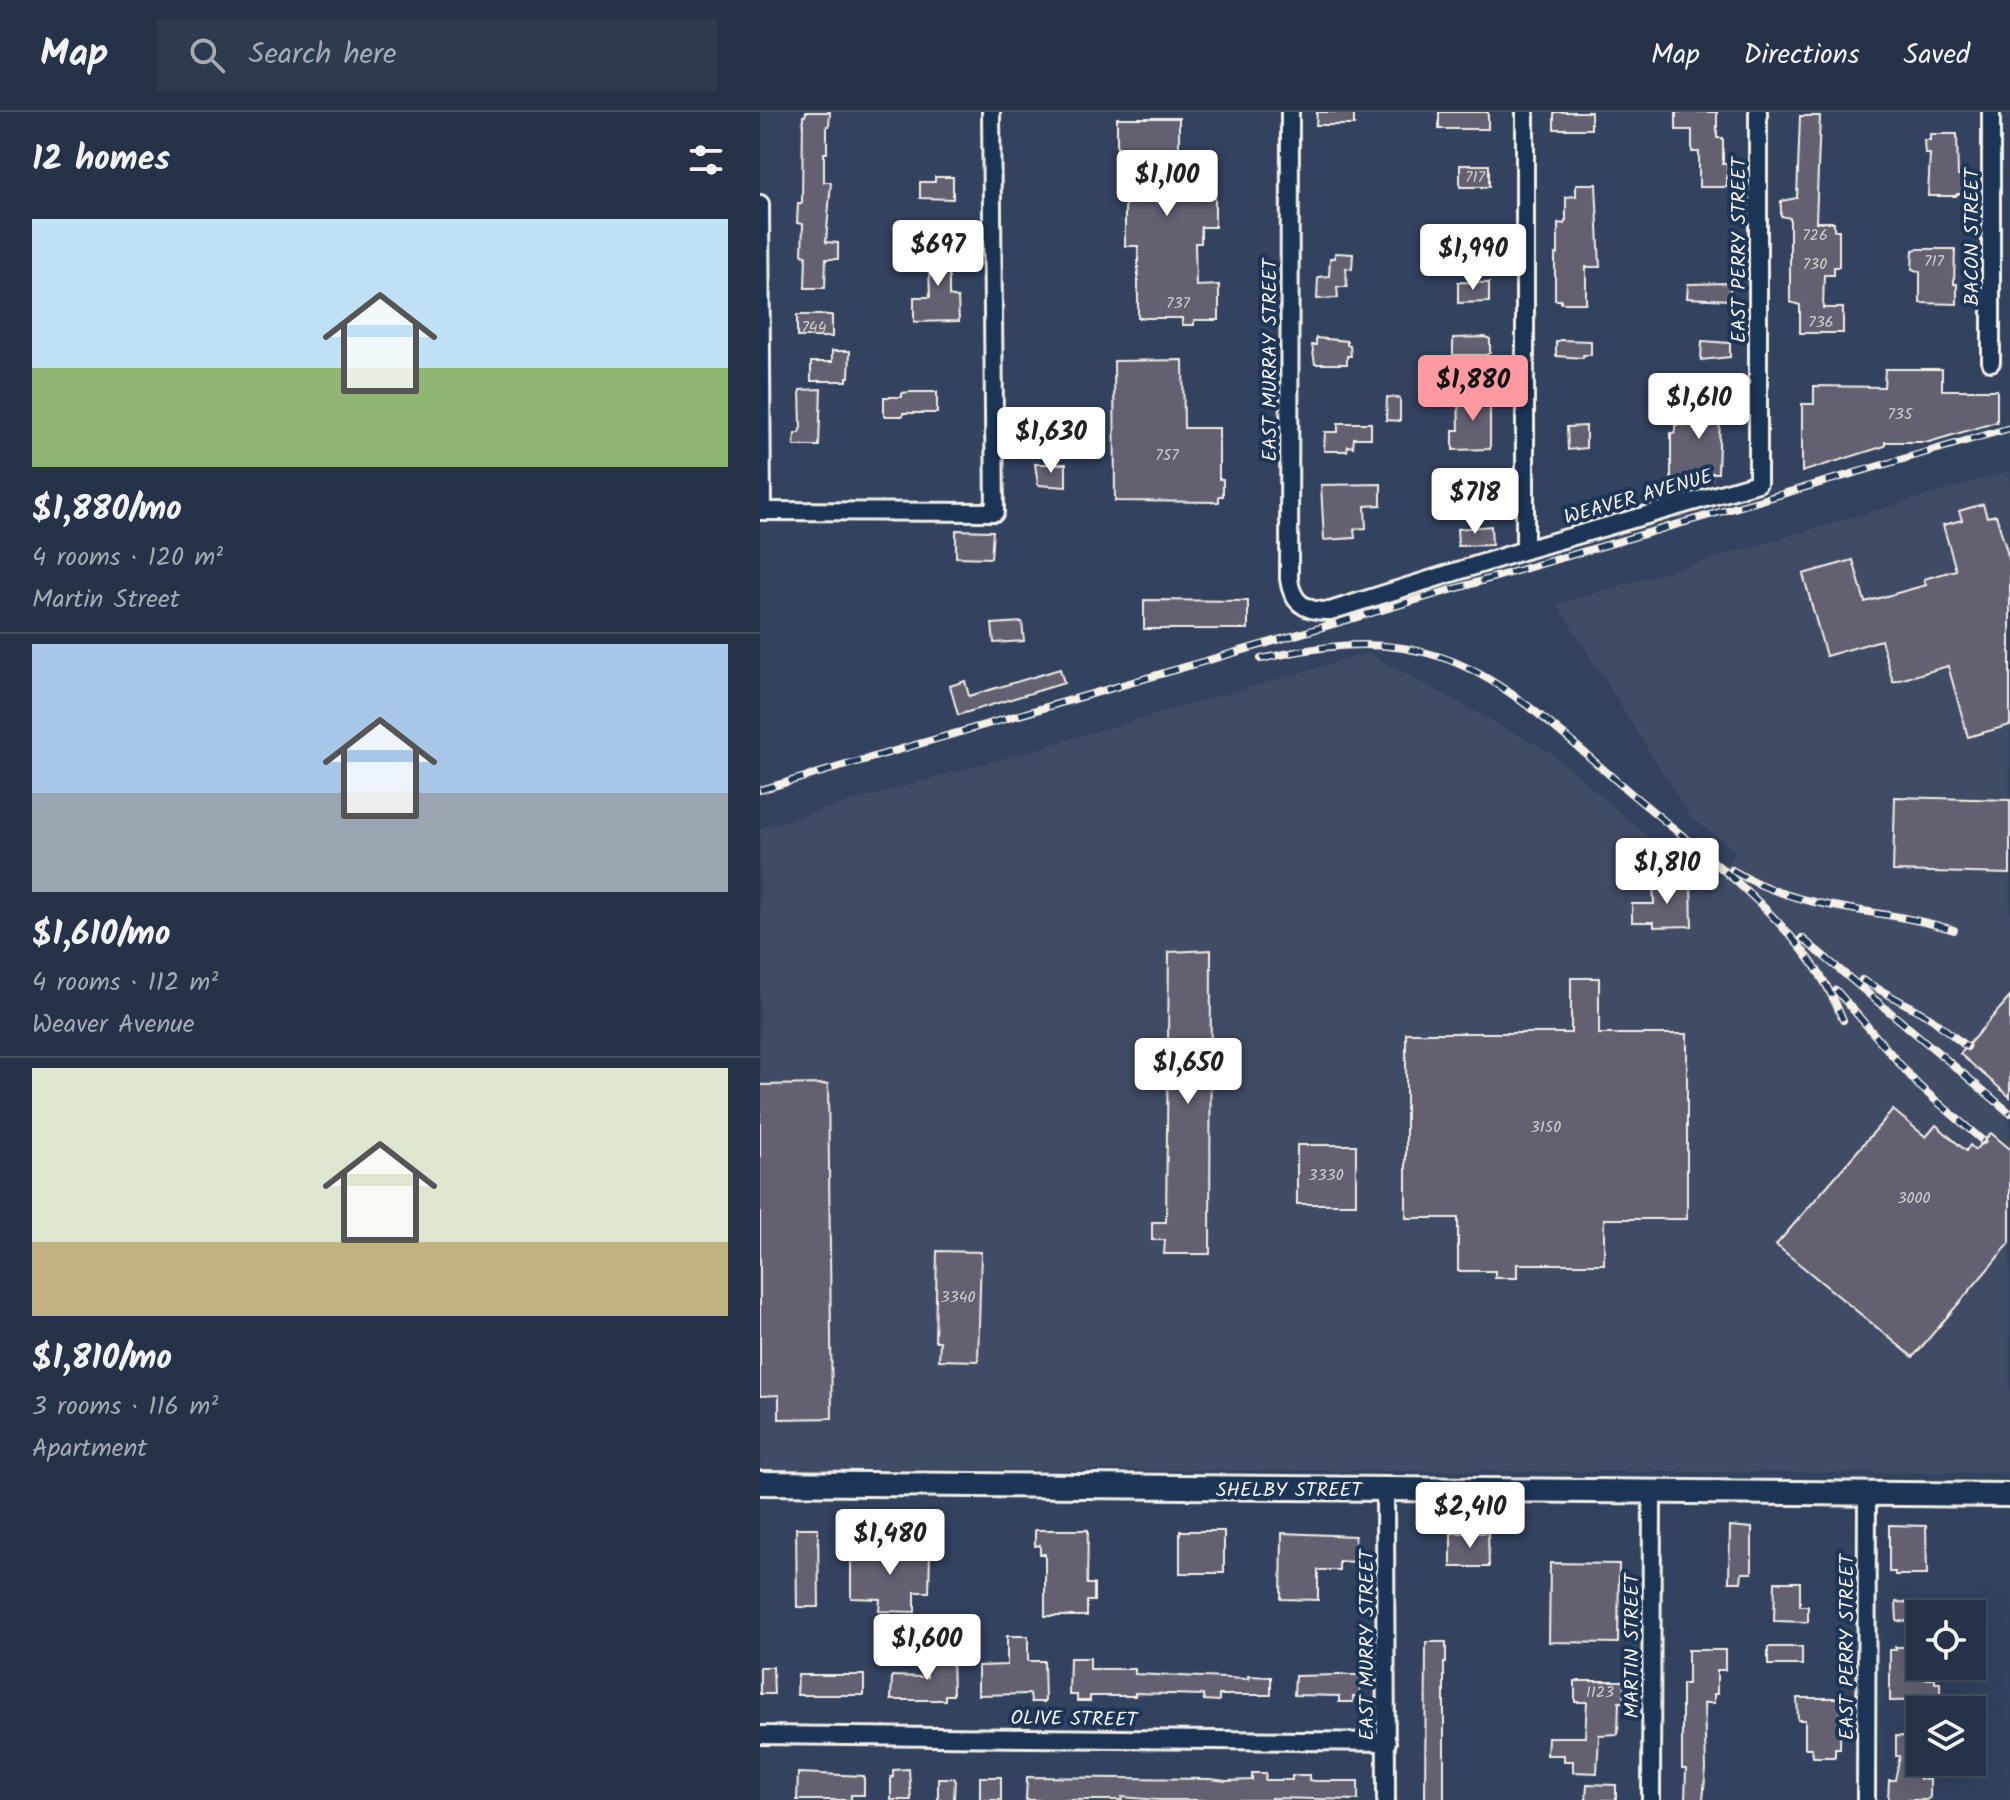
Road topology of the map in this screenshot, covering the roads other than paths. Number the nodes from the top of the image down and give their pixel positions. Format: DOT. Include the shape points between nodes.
graph roads {
  1 [pos="991,112"];
  2 [pos="1290,112"];
  3 [pos="1525,112"];
  4 [pos="1758,112"];
  5 [pos="1991,112"];
  6 [pos="760,204"];
  7 [pos="1991,362"];
  8 [pos="1758,483"];
  9 [pos="761,511"];
  10 [pos="1525,550"];
  11 [pos="1301,605"];
  12 [pos="760,1483"];
  13 [pos="1385,1490"];
  14 [pos="1652,1492"];
  15 [pos="1867,1494"];
  16 [pos="2010,1495"];
  17 [pos="760,1735"];
  18 [pos="1387,1742"];
  19 [pos="1386,1800"];
  20 [pos="1651,1800"];
  21 [pos="1866,1800"];
  1 -- 9 [label="street" via="995,512"];
  2 -- 11 [label="street, EAST MURRAY STREET" via="1289,579"];
  3 -- 10 [label="street"];
  4 -- 8 [label="street, EAST PERRY STREET"];
  5 -- 7 [label="street, BACON STREET"];
  6 -- 9 [label="street"];
  8 -- 10 [label="street, WEAVER AVENUE"];
  10 -- 11 [label="street, WEAVER AVENUE" via="1330,611"];
  12 -- 13 [label="main road, SHELBY STREET"];
  13 -- 14 [label="main road, SHELBY STREET"];
  13 -- 18 [label="street, EAST MURRY STREET"];
  14 -- 15 [label="main road, SHELBY STREET"];
  14 -- 20 [label="street, MARTIN STREET"];
  15 -- 16 [label="main road, SHELBY STREET"];
  15 -- 21 [label="street, EAST PERRY STREET"];
  17 -- 18 [label="street, OLIVE STREET"];
  18 -- 19 [label="street, EAST MURRY STREET"];
}
